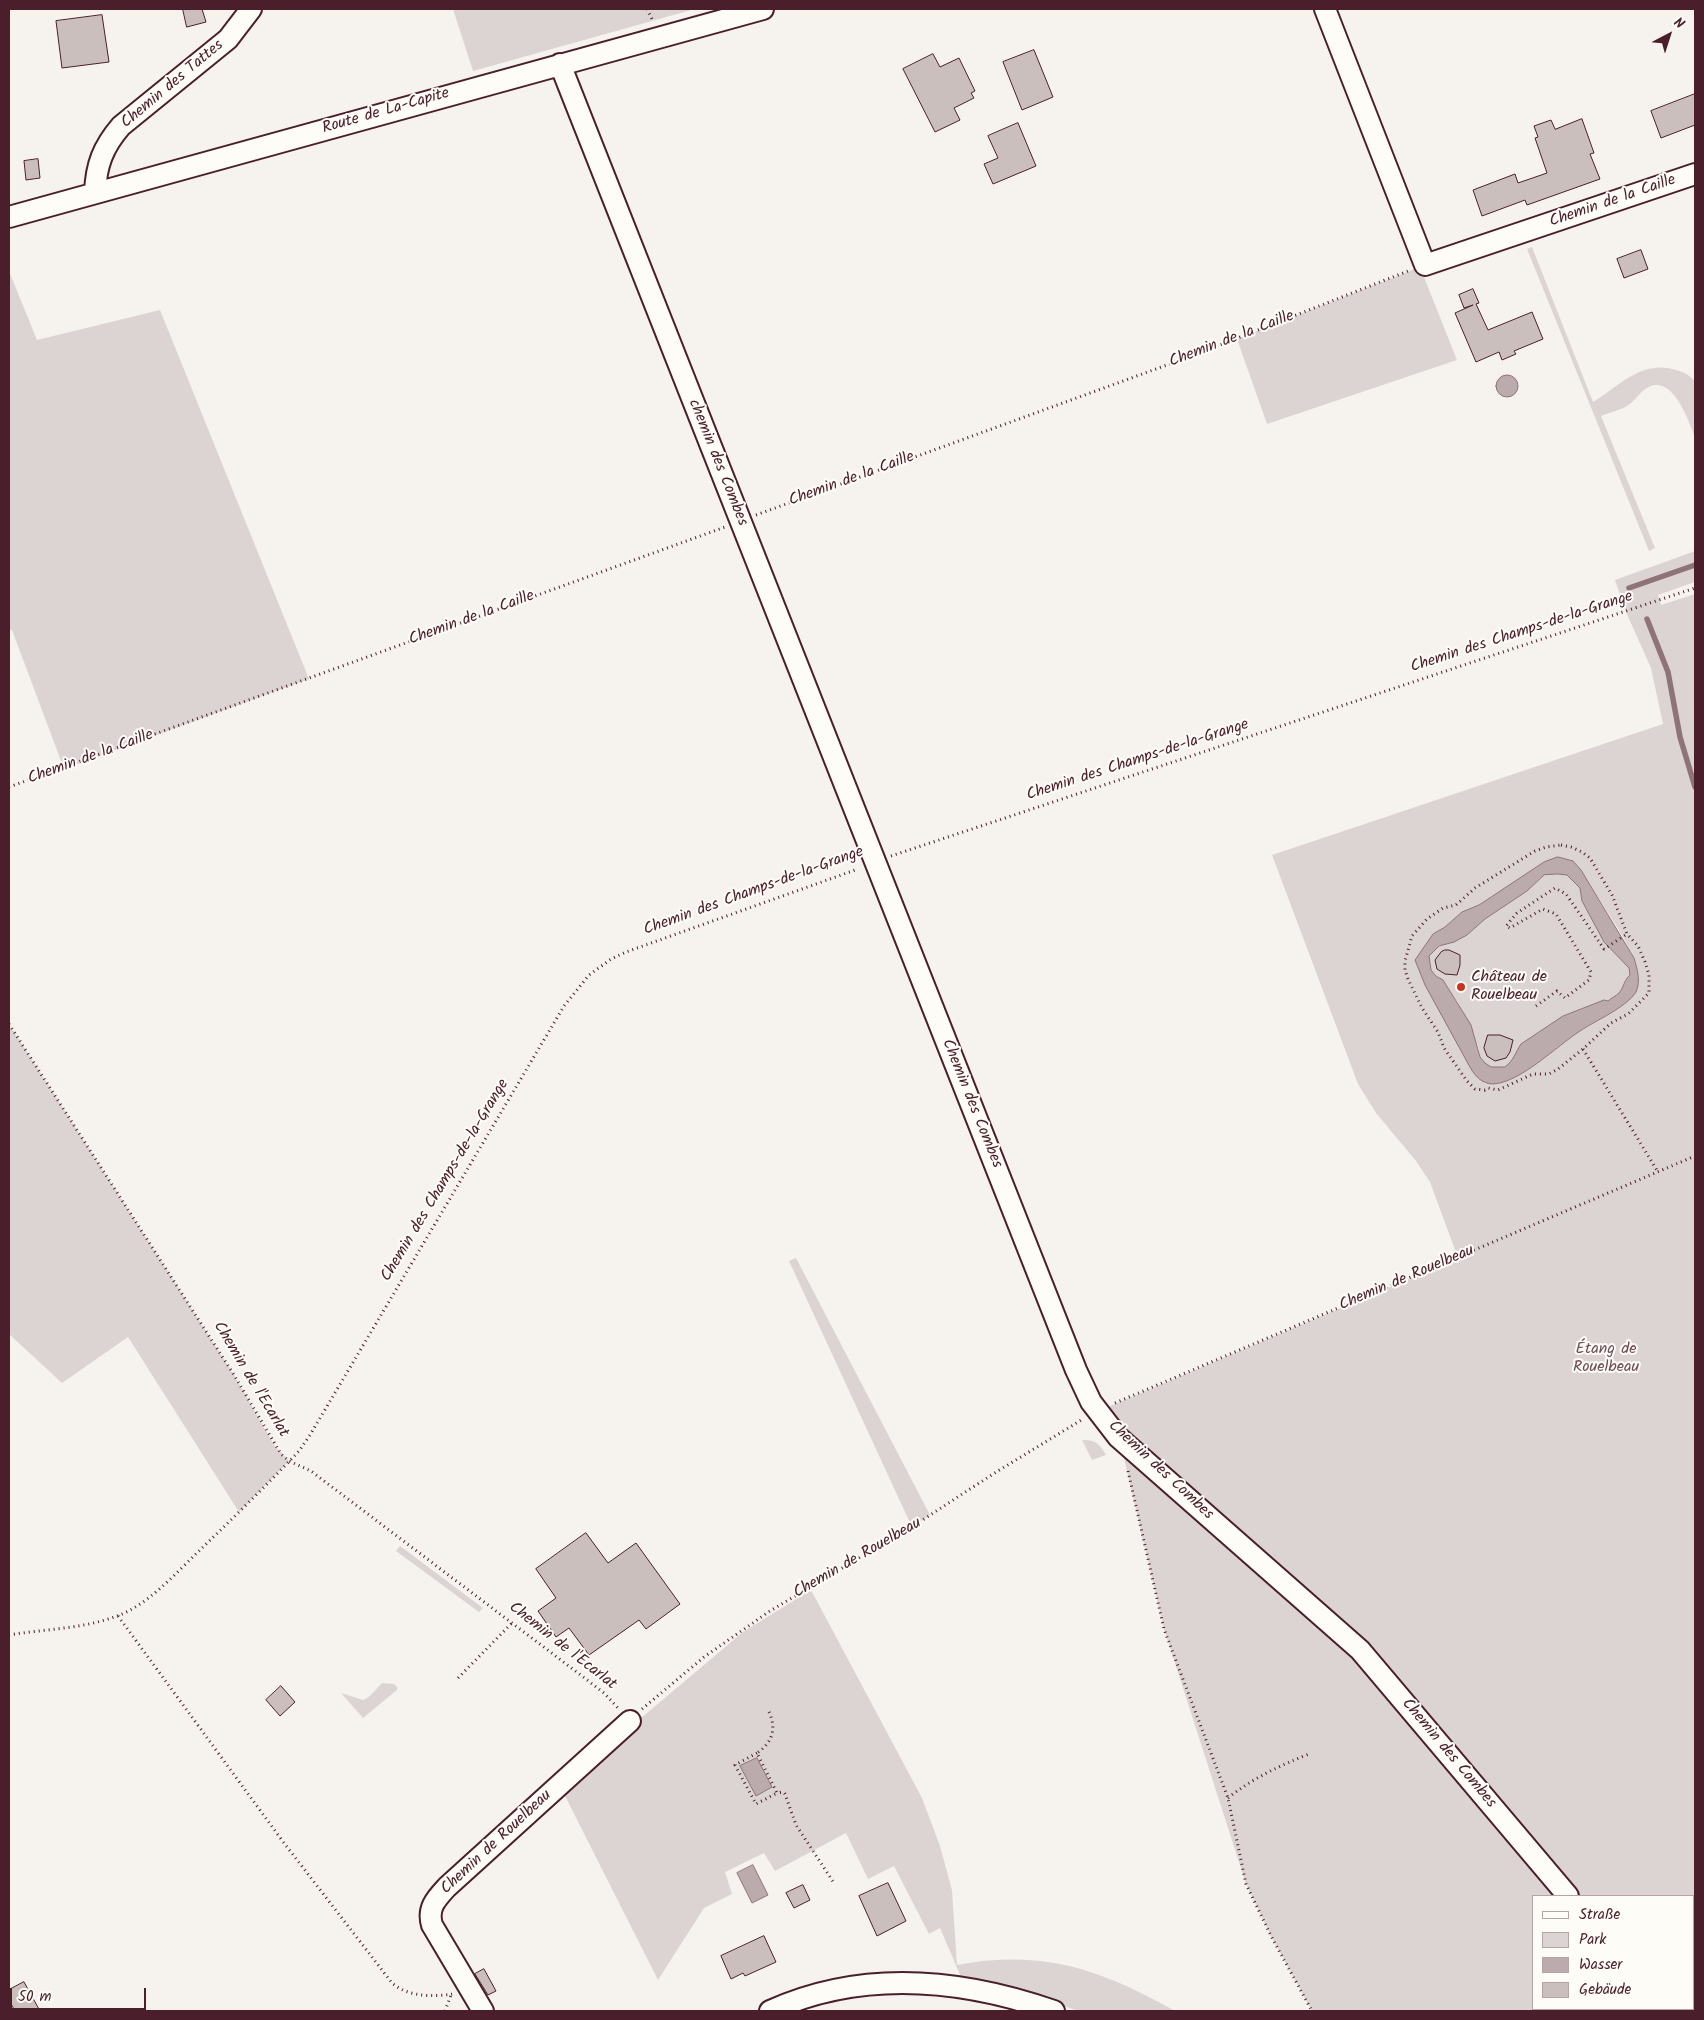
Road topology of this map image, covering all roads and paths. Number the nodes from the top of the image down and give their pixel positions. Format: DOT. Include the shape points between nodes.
graph roads {
  1 [pos="251,9"];
  2 [pos="763,9"];
  3 [pos="1325,9"];
  4 [pos="560,64"];
  5 [pos="1695,174"];
  6 [pos="95,193"];
  7 [pos="9,217"];
  8 [pos="1425,265"];
  9 [pos="740,521"];
  10 [pos="1695,588"];
  11 [pos="9,787"];
  12 [pos="875,862"];
  13 [pos="1626,935"];
  14 [pos="1536,1006"];
  15 [pos="9,1024"];
  16 [pos="1583,1050"];
  17 [pos="1695,1156"];
  18 [pos="1658,1172"];
  19 [pos="1118,1402"];
  20 [pos="1078,1422"];
  21 [pos="1139,1455"];
  22 [pos="289,1461"];
  23 [pos="118,1616"];
  24 [pos="512,1623"];
  25 [pos="9,1635"];
  26 [pos="458,1678"];
  27 [pos="645,1706"];
  28 [pos="769,1712"];
  29 [pos="630,1720"];
  30 [pos="757,1753"];
  31 [pos="1309,1754"];
  32 [pos="777,1793"];
  33 [pos="1228,1798"];
  34 [pos="834,1883"];
  35 [pos="1567,1895"];
  36 [pos="445,2011"];
  37 [pos="483,2011"];
  38 [pos="770,2011"];
  39 [pos="1054,2011"];
  40 [pos="1312,2011"];
  1 -- 6 [label="street, Chemin des Tattes" via="228,39 114,135 99,162"];
  2 -- 4 [label="street, Route de La-Capite"];
  3 -- 8 [label="street"];
  4 -- 6 [label="street, Route de La-Capite"];
  4 -- 9 [label="street, chemin des Combes"];
  5 -- 8 [label="street, Chemin de la Caille"];
  6 -- 7 [label="street, Route de La-Capite"];
  8 -- 9 [label="path, Chemin de la Caille" via="1197,354"];
  9 -- 11 [label="path, Chemin de la Caille"];
  9 -- 12 [label="street, chemin des Combes"];
  10 -- 12 [label="path, Chemin des Champs-de-la-Grange"];
  12 -- 21 [label="street, Chemin des Combes" via="1084,1390 1106,1423"];
  12 -- 22 [label="path, Chemin des Champs-de-la-Grange" via="647,943 611,959 589,975 564,1006 310,1435"];
  13 -- 14 [label="path" via="1604,948 1566,894 1555,888 1517,913 1506,926 1510,928 1543,908 1556,914 1591,972 1589,980 1565,998 1557,991"];
  13 -- 16 [label="path" via="1638,946 1646,962 1650,975 1649,993"];
  13 -- 16 [label="path" via="1612,895 1590,858 1571,847 1561,846 1535,851 1476,888 1456,905 1434,914 1412,936 1405,970 1408,979 1444,1048 1475,1089 1498,1090 1533,1074 1549,1074"];
  15 -- 22 [label="path, Chemin de l'Ecarlat" via="234,1375 274,1445"];
  16 -- 18 [label="path"];
  17 -- 18 [label="path, Chemin de Rouelbeau"];
  18 -- 19 [label="path, Chemin de Rouelbeau"];
  20 -- 27 [label="path, Chemin de Rouelbeau" via="921,1521 770,1610 716,1647"];
  21 -- 33 [label="path" via="1129,1464 1128,1471 1164,1629"];
  21 -- 35 [label="street, Chemin des Combes" via="1360,1650"];
  22 -- 23 [label="path, Chemin des Champs-de-la-Grange" via="169,1580"];
  22 -- 24 [label="path, Chemin de l'Ecarlat" via="311,1470"];
  23 -- 25 [label="path, Chemin des Champs-de-la-Grange"];
  23 -- 36 [label="path" via="284,1843 392,1983 413,1994 451,1995"];
  24 -- 26 [label="path"];
  24 -- 29 [label="path, Chemin de l'Ecarlat" via="604,1693"];
  28 -- 30 [label="path" via="772,1735 766,1747"];
  29 -- 37 [label="street, Chemin de Rouelbeau" via="433,1902 432,1925"];
  30 -- 32 [label="path"];
  30 -- 32 [label="path" via="735,1765 756,1804"];
  31 -- 33 [label="path" via="1267,1771"];
  32 -- 34 [label="path" via="785,1794 796,1825"];
  33 -- 40 [label="path" via="1246,1884"];
  38 -- 39 [label="street" via="841,1988 893,1982 966,1988"];
}
